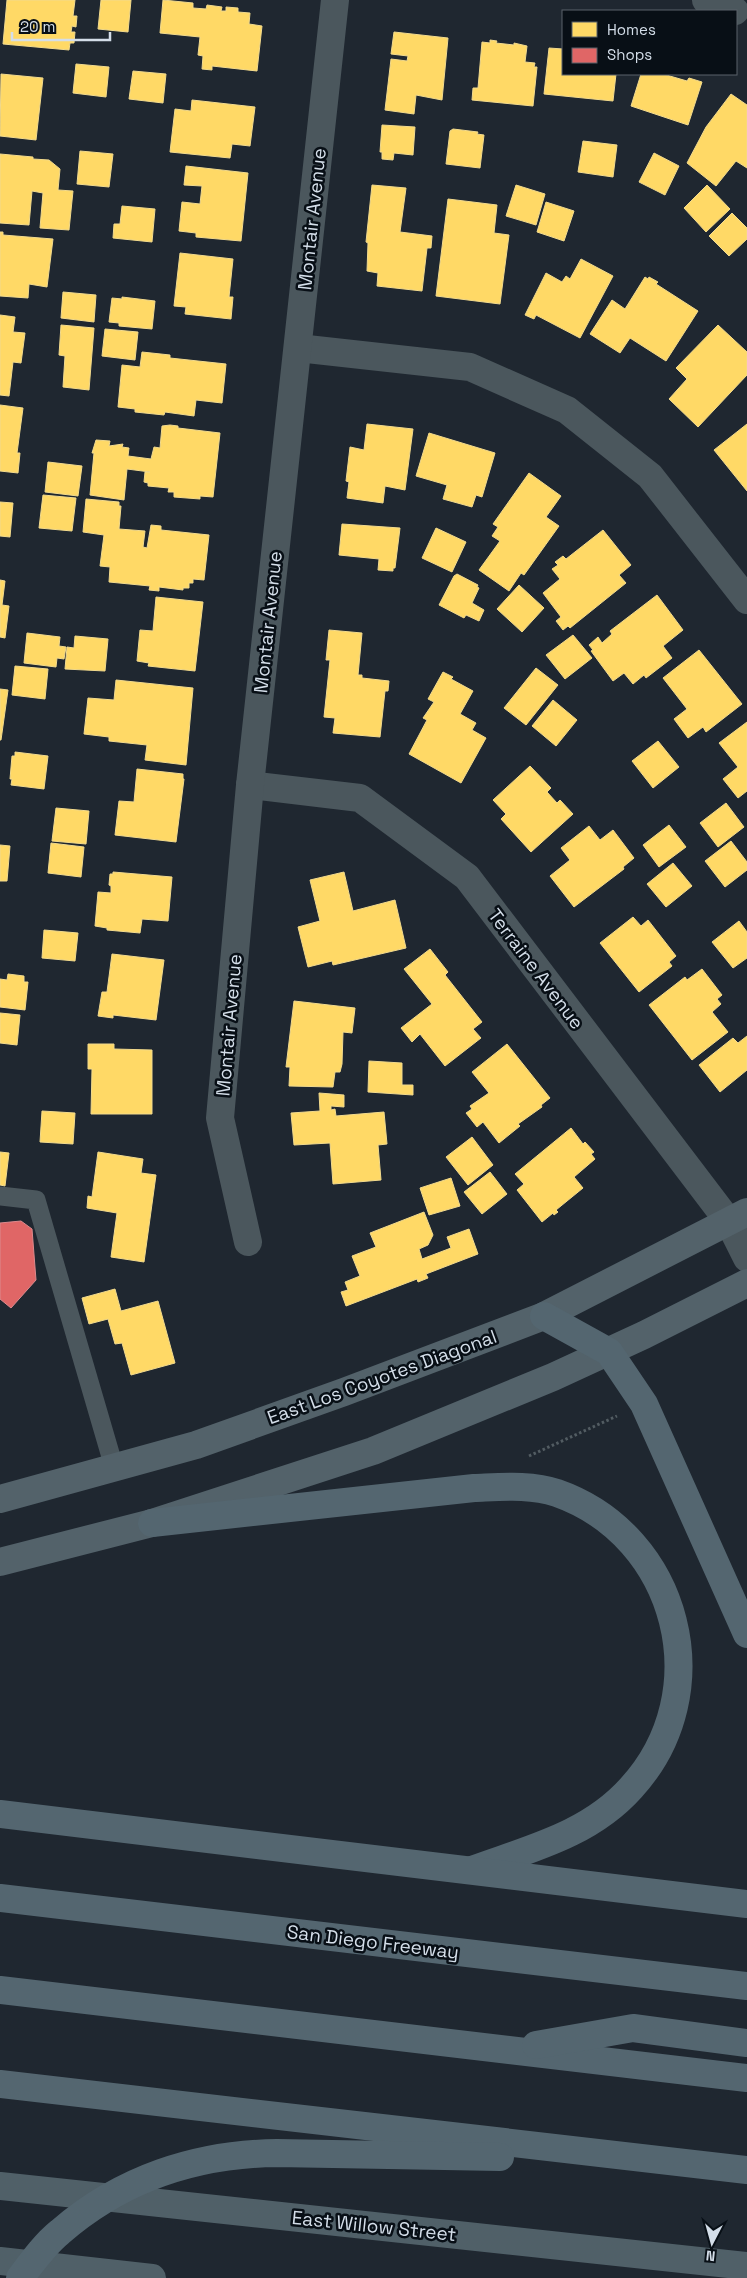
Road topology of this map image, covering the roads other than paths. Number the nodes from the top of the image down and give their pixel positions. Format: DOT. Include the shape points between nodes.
graph roads {
  1 [pos="335,0"];
  2 [pos="706,0"];
  3 [pos="734,10"];
  4 [pos="298,348"];
  5 [pos="747,600"];
  6 [pos="250,785"];
  7 [pos="0,1196"];
  8 [pos="738,1217"];
  9 [pos="248,1242"];
  10 [pos="747,1258"];
  11 [pos="747,1283"];
  12 [pos="544,1316"];
  13 [pos="609,1352"];
  14 [pos="114,1466"];
  15 [pos="0,1499"];
  16 [pos="152,1524"];
  17 [pos="0,1562"];
  18 [pos="747,1634"];
  19 [pos="0,1814"];
  20 [pos="472,1870"];
  21 [pos="0,1898"];
  22 [pos="747,1904"];
  23 [pos="747,1986"];
  24 [pos="0,1990"];
  25 [pos="747,2043"];
  26 [pos="504,2050"];
  27 [pos="747,2078"];
  28 [pos="0,2084"];
  29 [pos="667,2160"];
  30 [pos="747,2170"];
  31 [pos="0,2186"];
  32 [pos="0,2261"];
  33 [pos="747,2266"];
  34 [pos="71,2274"];
  35 [pos="20,2278"];
  36 [pos="152,2278"];
  1 -- 4 [label="street, Montair Avenue"];
  2 -- 3 [label="street"];
  4 -- 5 [label="street" via="470,367 567,410 650,476"];
  4 -- 6 [label="street, Montair Avenue"];
  6 -- 8 [label="street, Terraine Avenue" via="360,798 467,877"];
  6 -- 9 [label="street, Montair Avenue" via="220,1118"];
  7 -- 14 [label="lane" via="36,1200"];
  8 -- 10 [label="street, Terraine Avenue"];
  8 -- 12 [label="main road, East Los Coyotes Diagonal"];
  11 -- 13 [label="main road"];
  12 -- 13 [label="highway"];
  12 -- 14 [label="main road, East Los Coyotes Diagonal" via="196,1445"];
  13 -- 16 [label="main road" via="373,1451"];
  13 -- 18 [label="highway" via="644,1404"];
  14 -- 15 [label="main road, East Los Coyotes Diagonal"];
  16 -- 17 [label="main road"];
  16 -- 20 [label="highway" via="510,1486 555,1492 573,1500 597,1512 636,1547 662,1591 676,1633 679,1680 665,1734 650,1763 632,1787 586,1826"];
  19 -- 20 [label="highway"];
  20 -- 22 [label="highway"];
  21 -- 23 [label="highway, San Diego Freeway"];
  24 -- 26 [label="highway"];
  25 -- 26 [label="highway" via="633,2028"];
  26 -- 27 [label="highway"];
  28 -- 29 [label="highway"];
  29 -- 30 [label="highway"];
  29 -- 35 [label="highway" via="276,2153 198,2160 158,2173 88,2209 58,2233"];
  31 -- 33 [label="main road, East Willow Street"];
  32 -- 34 [label="main road"];
  34 -- 36 [label="main road"];
}
